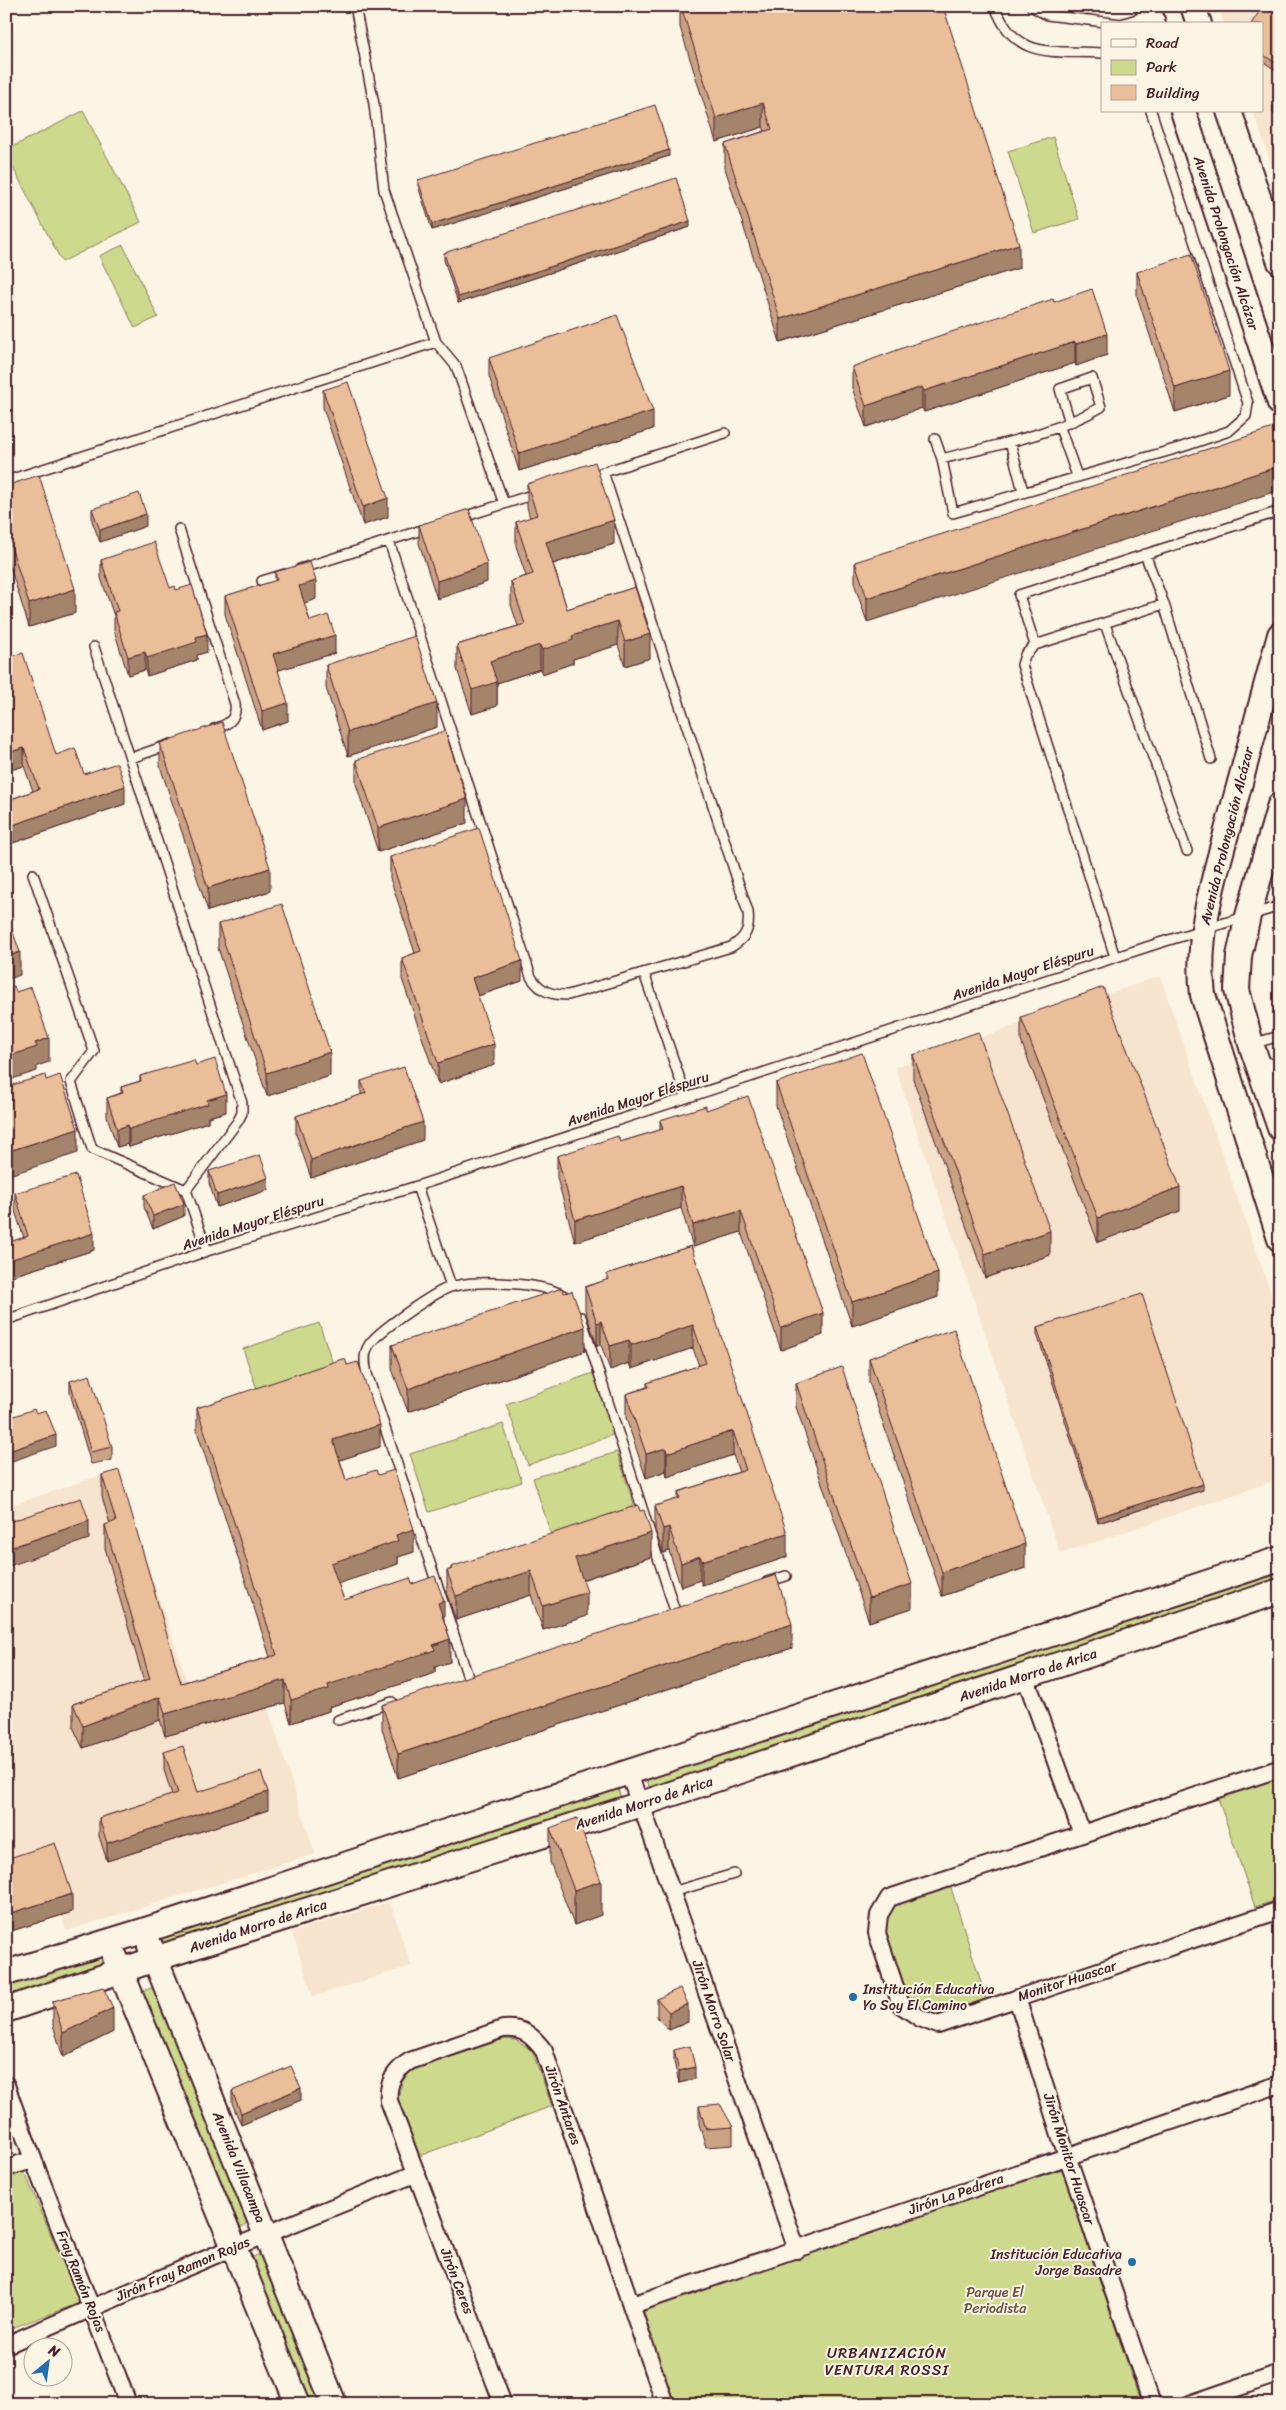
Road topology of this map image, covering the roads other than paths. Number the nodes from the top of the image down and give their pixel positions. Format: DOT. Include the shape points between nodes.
graph roads {
  1 [pos="355,6"];
  2 [pos="995,6"];
  3 [pos="1031,6"];
  4 [pos="1193,6"];
  5 [pos="1150,15"];
  6 [pos="1105,22"];
  7 [pos="1127,22"];
  8 [pos="1198,22"];
  9 [pos="1101,53"];
  10 [pos="1151,112"];
  11 [pos="1182,112"];
  12 [pos="1229,112"];
  13 [pos="1280,262"];
  14 [pos="436,342"];
  15 [pos="1280,403"];
  16 [pos="1070,423"];
  17 [pos="1060,428"];
  18 [pos="725,433"];
  19 [pos="935,440"];
  20 [pos="1010,442"];
  21 [pos="942,459"];
  22 [pos="603,472"];
  23 [pos="1077,476"];
  24 [pos="585,478"];
  25 [pos="6,481"];
  26 [pos="549,490"];
  27 [pos="1023,491"];
  28 [pos="504,504"];
  29 [pos="1280,511"];
  30 [pos="451,521"];
  31 [pos="433,527"];
  32 [pos="180,529"];
  33 [pos="389,541"];
  34 [pos="1145,554"];
  35 [pos="262,581"];
  36 [pos="1164,604"];
  37 [pos="1105,624"];
  38 [pos="1280,635"];
  39 [pos="1035,645"];
  40 [pos="94,646"];
  41 [pos="206,732"];
  42 [pos="178,742"];
  43 [pos="130,758"];
  44 [pos="1211,759"];
  45 [pos="1280,805"];
  46 [pos="1187,851"];
  47 [pos="33,874"];
  48 [pos="1280,906"];
  49 [pos="1248,916"];
  50 [pos="1202,929"];
  51 [pos="1115,957"];
  52 [pos="644,973"];
  53 [pos="1280,1036"];
  54 [pos="1254,1050"];
  55 [pos="1280,1067"];
  56 [pos="686,1097"];
  57 [pos="1280,1128"];
  58 [pos="417,1186"];
  59 [pos="186,1190"];
  60 [pos="1276,1214"];
  61 [pos="1280,1239"];
  62 [pos="207,1252"];
  63 [pos="451,1286"];
  64 [pos="6,1320"];
  65 [pos="1280,1559"];
  66 [pos="786,1576"];
  67 [pos="758,1585"];
  68 [pos="1280,1591"];
  69 [pos="666,1614"];
  70 [pos="478,1674"];
  71 [pos="1026,1676"];
  72 [pos="468,1677"];
  73 [pos="459,1680"];
  74 [pos="403,1699"];
  75 [pos="338,1720"];
  76 [pos="1280,1771"];
  77 [pos="628,1772"];
  78 [pos="641,1804"];
  79 [pos="1082,1834"];
  80 [pos="734,1874"];
  81 [pos="672,1892"];
  82 [pos="1280,1910"];
  83 [pos="142,1931"];
  84 [pos="108,1942"];
  85 [pos="157,1959"];
  86 [pos="121,1971"];
  87 [pos="6,1973"];
  88 [pos="1017,1998"];
  89 [pos="6,2010"];
  90 [pos="1280,2084"];
  91 [pos="6,2085"];
  92 [pos="1067,2156"];
  93 [pos="410,2158"];
  94 [pos="32,2160"];
  95 [pos="6,2168"];
  96 [pos="416,2173"];
  97 [pos="266,2235"];
  98 [pos="233,2247"];
  99 [pos="798,2250"];
  100 [pos="632,2305"];
  101 [pos="92,2307"];
  102 [pos="6,2345"];
  103 [pos="1280,2373"];
  104 [pos="128,2404"];
  105 [pos="298,2404"];
  106 [pos="334,2404"];
  107 [pos="503,2404"];
  108 [pos="665,2404"];
  109 [pos="1152,2404"];
  110 [pos="1190,2404"];
  1 -- 14 [label="lane" via="374,104 384,190"];
  2 -- 9 [label="lane" via="1000,21 1022,45"];
  3 -- 6 [label="lane" via="1047,15"];
  4 -- 8 [label="main road"];
  5 -- 7 [label="lane"];
  10 -- 23 [label="lane" via="1248,403 1246,416 1229,431"];
  11 -- 15 [label="main road, Avenida Prolongación Alcázar"];
  12 -- 13 [label="main road"];
  14 -- 25 [label="lane"];
  14 -- 28 [label="lane" via="456,366"];
  16 -- 16 [label="lane" via="1060,388 1092,378 1101,407"];
  16 -- 17 [label="lane"];
  17 -- 20 [label="lane"];
  17 -- 23 [label="lane"];
  18 -- 22 [label="lane"];
  19 -- 21 [label="lane"];
  20 -- 21 [label="lane"];
  20 -- 27 [label="lane"];
  21 -- 27 [label="lane" via="953,513"];
  22 -- 24 [label="lane"];
  22 -- 52 [label="lane" via="748,912 749,926 742,940 731,947"];
  23 -- 27 [label="lane"];
  26 -- 28 [label="lane"];
  28 -- 30 [label="lane"];
  29 -- 34 [label="lane"];
  31 -- 33 [label="lane"];
  32 -- 41 [label="lane" via="235,704 236,713 232,720 225,726"];
  33 -- 35 [label="lane"];
  33 -- 52 [label="lane" via="531,977 538,988 552,995 568,995"];
  34 -- 36 [label="lane"];
  34 -- 39 [label="lane" via="1019,595"];
  36 -- 37 [label="lane"];
  36 -- 44 [label="lane"];
  37 -- 39 [label="lane"];
  37 -- 46 [label="lane"];
  38 -- 50 [label="main road, Avenida Prolongación Alcázar"];
  39 -- 51 [label="lane" via="1025,655 1022,665"];
  40 -- 43 [label="lane"];
  42 -- 43 [label="lane"];
  43 -- 59 [label="lane" via="242,1103 238,1121"];
  45 -- 49 [label="main road"];
  47 -- 59 [label="lane" via="94,1051 70,1082 92,1149"];
  48 -- 49 [label="lane, Avenida Mayor Eléspuru"];
  49 -- 50 [label="lane, Avenida Mayor Eléspuru"];
  49 -- 54 [label="main road" via="1239,956 1237,990"];
  50 -- 51 [label="lane, Avenida Mayor Eléspuru"];
  50 -- 60 [label="main road, Avenida Prolongación Alcázar" via="1200,970 1203,995"];
  51 -- 56 [label="lane, Avenida Mayor Eléspuru"];
  52 -- 56 [label="lane"];
  53 -- 54 [label="lane"];
  54 -- 55 [label="lane"];
  54 -- 57 [label="main road"];
  56 -- 58 [label="lane, Avenida Mayor Eléspuru"];
  58 -- 62 [label="lane, Avenida Mayor Eléspuru"];
  58 -- 63 [label="lane"];
  59 -- 62 [label="lane"];
  60 -- 61 [label="main road, Avenida Prolongación Alcázar"];
  62 -- 64 [label="lane, Avenida Mayor Eléspuru"];
  63 -- 69 [label="lane" via="471,1283 545,1287 565,1295 575,1306 680,1610"];
  63 -- 72 [label="lane" via="377,1335 364,1358"];
  65 -- 77 [label="main road"];
  66 -- 67 [label="lane"];
  68 -- 71 [label="main road, Avenida Morro de Arica"];
  70 -- 72 [label="lane"];
  71 -- 78 [label="main road, Avenida Morro de Arica"];
  71 -- 79 [label="street"];
  72 -- 73 [label="lane"];
  74 -- 75 [label="lane"];
  76 -- 79 [label="street, Monitor Huascar"];
  77 -- 78 [label="street, Jirón Morro Solar"];
  77 -- 83 [label="main road"];
  78 -- 81 [label="street, Jirón Morro Solar"];
  78 -- 85 [label="main road, Avenida Morro de Arica"];
  79 -- 88 [label="street, Monitor Huascar" via="889,1898 879,1915 877,1933 901,2005 920,2018 938,2025"];
  80 -- 81 [label="lane"];
  81 -- 99 [label="street, Jirón Morro Solar"];
  82 -- 88 [label="street, Monitor Huascar"];
  83 -- 84 [label="main road"];
  83 -- 85 [label="main road, Avenida Villacampa"];
  84 -- 86 [label="main road"];
  84 -- 87 [label="main road"];
  85 -- 86 [label="main road, Avenida Morro de Arica"];
  85 -- 97 [label="main road, Avenida Villacampa"];
  86 -- 89 [label="main road, Avenida Morro de Arica"];
  86 -- 98 [label="main road"];
  88 -- 92 [label="street, Jirón Monitor Huascar"];
  90 -- 92 [label="street, Jirón La Pedrera"];
  91 -- 94 [label="street, Fray Ramón Rojas"];
  92 -- 99 [label="street, Jirón La Pedrera"];
  92 -- 109 [label="street, Jirón Monitor Huascar"];
  93 -- 96 [label="street, Jirón Ceres"];
  93 -- 100 [label="street, Jirón Antares" via="389,2102 390,2085 398,2068 503,2029 525,2031 544,2051"];
  94 -- 95 [label="street"];
  94 -- 101 [label="street, Fray Ramón Rojas"];
  96 -- 97 [label="street, Jirón Fray Ramon Rojas"];
  96 -- 107 [label="street, Jirón Ceres"];
  97 -- 98 [label="street, Jirón Fray Ramon Rojas"];
  97 -- 106 [label="main road, Avenida Villacampa"];
  98 -- 101 [label="street, Jirón Fray Ramon Rojas"];
  98 -- 105 [label="main road"];
  99 -- 100 [label="street, Jirón La Pedrera"];
  100 -- 108 [label="street, Jirón Antares"];
  101 -- 102 [label="street, Jirón Fray Ramon Rojas"];
  101 -- 104 [label="street, Fray Ramón Rojas"];
  103 -- 110 [label="street"];
}
